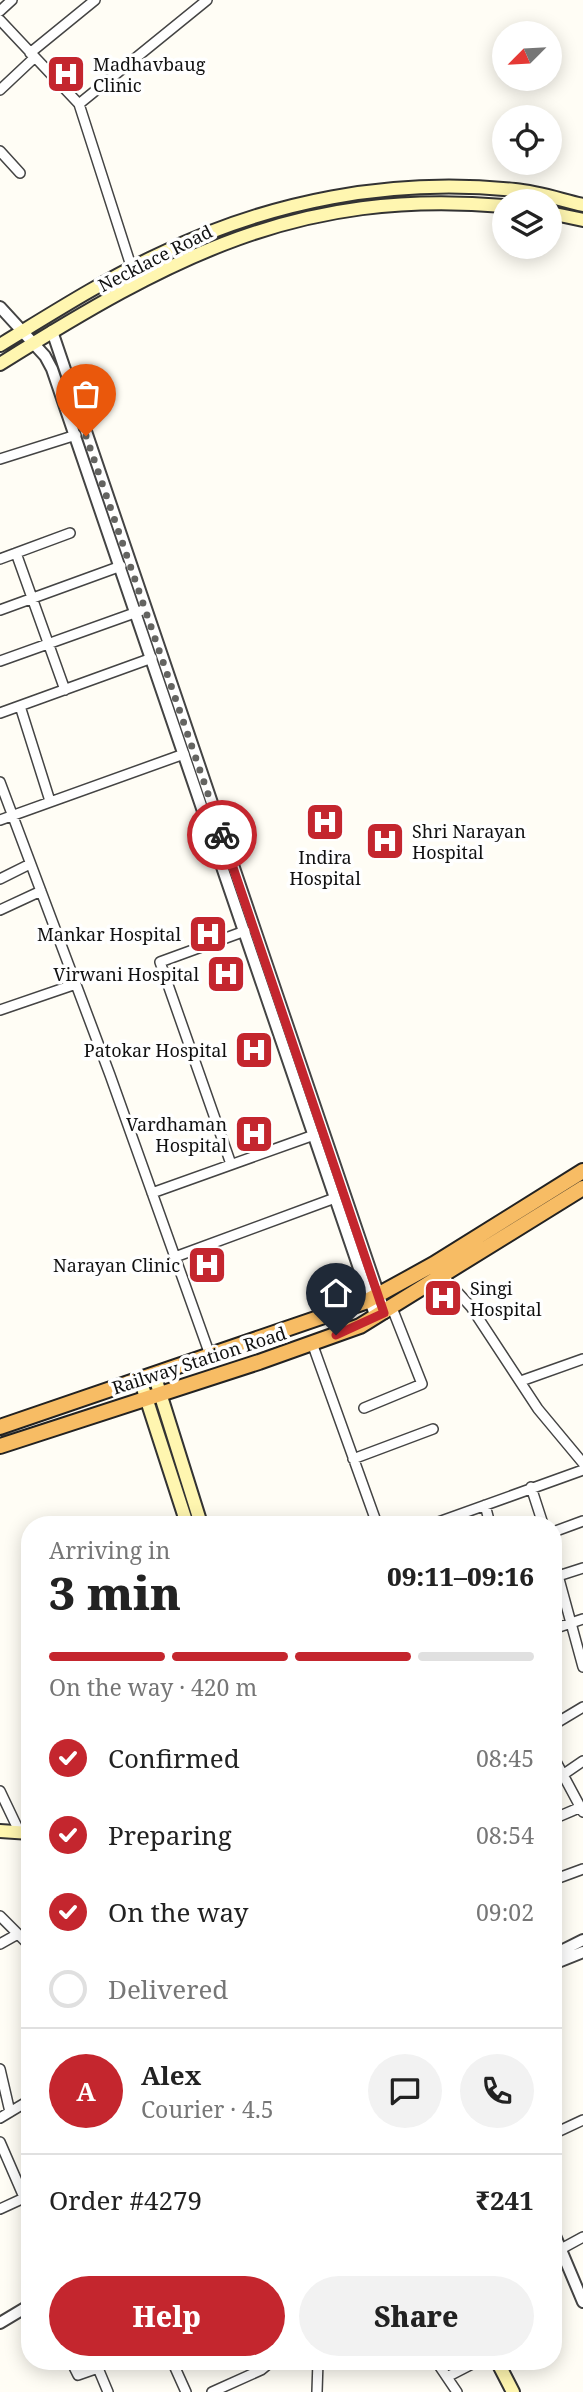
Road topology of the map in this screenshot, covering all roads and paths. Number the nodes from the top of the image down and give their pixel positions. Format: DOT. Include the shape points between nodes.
graph roads {
  1 [pos="12,0"];
  2 [pos="95,0"];
  3 [pos="207,0"];
  4 [pos="0,11"];
  5 [pos="0,20"];
  6 [pos="32,55"];
  7 [pos="0,90"];
  8 [pos="79,104"];
  9 [pos="0,151"];
  10 [pos="20,173"];
  11 [pos="583,205"];
  12 [pos="492,206"];
  13 [pos="277,216"];
  14 [pos="562,216"];
  15 [pos="583,220"];
  16 [pos="148,260"];
  17 [pos="132,269"];
  18 [pos="155,275"];
  19 [pos="0,307"];
  20 [pos="52,331"];
  21 [pos="22,332"];
  22 [pos="33,343"];
  23 [pos="0,345"];
  24 [pos="0,364"];
  25 [pos="76,435"];
  26 [pos="0,459"];
  27 [pos="70,533"];
  28 [pos="16,553"];
  29 [pos="0,559"];
  30 [pos="121,566"];
  31 [pos="32,598"];
  32 [pos="0,610"];
  33 [pos="140,610"];
  34 [pos="48,644"];
  35 [pos="152,658"];
  36 [pos="0,661"];
  37 [pos="65,690"];
  38 [pos="20,706"];
  39 [pos="0,713"];
  40 [pos="184,754"];
  41 [pos="0,782"];
  42 [pos="50,801"];
  43 [pos="11,815"];
  44 [pos="0,820"];
  45 [pos="30,864"];
  46 [pos="0,879"];
  47 [pos="41,891"];
  48 [pos="0,911"];
  49 [pos="245,931"];
  50 [pos="76,984"];
  51 [pos="0,1010"];
  52 [pos="314,1135"];
  53 [pos="231,1164"];
  54 [pos="583,1171"];
  55 [pos="583,1188"];
  56 [pos="152,1192"];
  57 [pos="335,1198"];
  58 [pos="175,1257"];
  59 [pos="443,1276"];
  60 [pos="373,1297"];
  61 [pos="384,1313"];
  62 [pos="312,1343"];
  63 [pos="210,1355"];
  64 [pos="583,1359"];
  65 [pos="154,1374"];
  66 [pos="140,1379"];
  67 [pos="521,1381"];
  68 [pos="161,1394"];
  69 [pos="146,1398"];
  70 [pos="364,1408"];
  71 [pos="0,1427"];
  72 [pos="433,1429"];
  73 [pos="0,1446"];
  74 [pos="353,1459"];
  75 [pos="583,1463"];
  76 [pos="583,1470"];
  77 [pos="531,1488"];
  78 [pos="485,1505"];
  79 [pos="184,1516"];
  80 [pos="199,1516"];
  81 [pos="374,1516"];
  82 [pos="455,1516"];
  83 [pos="488,1516"];
  84 [pos="540,1516"];
  85 [pos="583,1521"];
  86 [pos="562,1529"];
  87 [pos="583,1568"];
  88 [pos="562,1574"];
  89 [pos="562,1596"];
  90 [pos="583,1619"];
  91 [pos="570,1623"];
  92 [pos="562,1626"];
  93 [pos="583,1667"];
  94 [pos="583,1707"];
  95 [pos="562,1720"];
  96 [pos="583,1761"];
  97 [pos="562,1771"];
  98 [pos="564,1774"];
  99 [pos="0,1791"];
  100 [pos="582,1810"];
  101 [pos="562,1816"];
  102 [pos="21,1826"];
  103 [pos="0,1831"];
  104 [pos="21,1833"];
  105 [pos="583,1869"];
  106 [pos="562,1877"];
  107 [pos="0,1916"];
  108 [pos="16,1935"];
  109 [pos="21,1939"];
  110 [pos="583,1940"];
  111 [pos="0,1944"];
  112 [pos="562,1950"];
  113 [pos="583,1952"];
  114 [pos="562,1960"];
  115 [pos="0,2069"];
  116 [pos="21,2105"];
  117 [pos="10,2112"];
  118 [pos="0,2118"];
  119 [pos="583,2120"];
  120 [pos="562,2130"];
  121 [pos="0,2142"];
  122 [pos="21,2191"];
  123 [pos="21,2199"];
  124 [pos="0,2209"];
  125 [pos="583,2237"];
  126 [pos="562,2248"];
  127 [pos="562,2251"];
  128 [pos="583,2302"];
  129 [pos="21,2310"];
  130 [pos="0,2323"];
  131 [pos="99,2370"];
  132 [pos="176,2370"];
  133 [pos="262,2370"];
  134 [pos="318,2370"];
  135 [pos="442,2370"];
  136 [pos="461,2370"];
  137 [pos="502,2370"];
  138 [pos="447,2377"];
  139 [pos="108,2392"];
  140 [pos="186,2392"];
  141 [pos="212,2392"];
  142 [pos="317,2392"];
  143 [pos="457,2392"];
  144 [pos="513,2392"];
  1 -- 4 [label="street"];
  2 -- 6 [label="street"];
  3 -- 8 [label="street"];
  5 -- 6 [label="street"];
  6 -- 7 [label="street"];
  6 -- 8 [label="street"];
  8 -- 17 [label="street"];
  9 -- 10 [label="street"];
  11 -- 13 [label="main road" via="517,190 446,186 342,195"];
  12 -- 13 [label="main road, Necklace Road" via="402,203"];
  13 -- 16 [label="main road" via="213,230"];
  13 -- 18 [label="main road, Necklace Road"];
  14 -- 15 [label="main road"];
  16 -- 17 [label="main road"];
  16 -- 18 [label="main road"];
  17 -- 21 [label="main road"];
  18 -- 20 [label="main road, Necklace Road"];
  19 -- 21 [label="street"];
  20 -- 22 [label="main road, Necklace Road"];
  20 -- 33 [label="street"];
  21 -- 22 [label="street"];
  21 -- 23 [label="main road"];
  22 -- 24 [label="main road, Necklace Road"];
  22 -- 25 [label="street" via="52,369"];
  25 -- 26 [label="street"];
  25 -- 30 [label="street"];
  27 -- 28 [label="street"];
  28 -- 29 [label="street"];
  28 -- 31 [label="street"];
  30 -- 31 [label="street"];
  30 -- 33 [label="street"];
  31 -- 32 [label="street"];
  31 -- 34 [label="street"];
  33 -- 34 [label="street"];
  33 -- 35 [label="street"];
  33 -- 60 [label="street"];
  34 -- 36 [label="street"];
  34 -- 37 [label="street"];
  35 -- 37 [label="street"];
  35 -- 40 [label="street"];
  37 -- 38 [label="street"];
  38 -- 39 [label="street"];
  38 -- 42 [label="street"];
  40 -- 42 [label="street"];
  40 -- 49 [label="street"];
  41 -- 43 [label="street"];
  42 -- 43 [label="street"];
  43 -- 44 [label="street"];
  43 -- 45 [label="street"];
  45 -- 46 [label="street"];
  45 -- 47 [label="street"];
  47 -- 48 [label="street"];
  47 -- 50 [label="street"];
  49 -- 52 [label="street"];
  49 -- 53 [label="street" via="160,962"];
  50 -- 51 [label="street"];
  50 -- 56 [label="street"];
  52 -- 53 [label="street"];
  52 -- 57 [label="street"];
  53 -- 56 [label="street"];
  54 -- 60 [label="highway, Railway Station Road"];
  55 -- 59 [label="highway, Railway Station Road"];
  56 -- 58 [label="street"];
  57 -- 58 [label="street"];
  57 -- 60 [label="street"];
  58 -- 63 [label="street"];
  59 -- 61 [label="highway, Railway Station Road"];
  59 -- 67 [label="street" via="471,1307"];
  60 -- 61 [label="street"];
  60 -- 63 [label="highway, Railway Station Road"];
  61 -- 62 [label="highway, Railway Station Road"];
  61 -- 70 [label="street" via="422,1384"];
  62 -- 68 [label="highway, Railway Station Road"];
  62 -- 74 [label="street"];
  63 -- 65 [label="highway, Railway Station Road"];
  64 -- 67 [label="street"];
  65 -- 66 [label="highway, Railway Station Road"];
  65 -- 68 [label="main road"];
  66 -- 69 [label="main road"];
  66 -- 71 [label="highway, Railway Station Road"];
  67 -- 75 [label="street"];
  68 -- 69 [label="highway, Railway Station Road"];
  68 -- 80 [label="main road"];
  69 -- 73 [label="highway, Railway Station Road"];
  69 -- 79 [label="main road"];
  72 -- 74 [label="street"];
  74 -- 81 [label="street"];
  76 -- 77 [label="street"];
  77 -- 78 [label="street"];
  77 -- 84 [label="street"];
  78 -- 82 [label="street"];
  78 -- 83 [label="street"];
  85 -- 86 [label="street"];
  87 -- 88 [label="street"];
  89 -- 91 [label="street"];
  90 -- 91 [label="street"];
  91 -- 92 [label="street"];
  91 -- 93 [label="street"];
  94 -- 95 [label="street"];
  96 -- 98 [label="street"];
  97 -- 98 [label="street"];
  98 -- 100 [label="street"];
  99 -- 102 [label="street"];
  100 -- 101 [label="street"];
  103 -- 104 [label="main road"];
  105 -- 106 [label="street"];
  107 -- 108 [label="street"];
  108 -- 109 [label="street"];
  108 -- 111 [label="street"];
  110 -- 112 [label="street"];
  113 -- 114 [label="street"];
  115 -- 117 [label="street"];
  116 -- 117 [label="street"];
  117 -- 118 [label="street"];
  119 -- 120 [label="street"];
  121 -- 122 [label="street"];
  123 -- 124 [label="street"];
  125 -- 126 [label="street"];
  127 -- 128 [label="street"];
  129 -- 130 [label="street"];
  131 -- 139 [label="street"];
  132 -- 140 [label="street"];
  133 -- 141 [label="street"];
  134 -- 142 [label="street"];
  135 -- 138 [label="street"];
  136 -- 138 [label="street"];
  137 -- 144 [label="main road"];
  138 -- 143 [label="street"];
}
